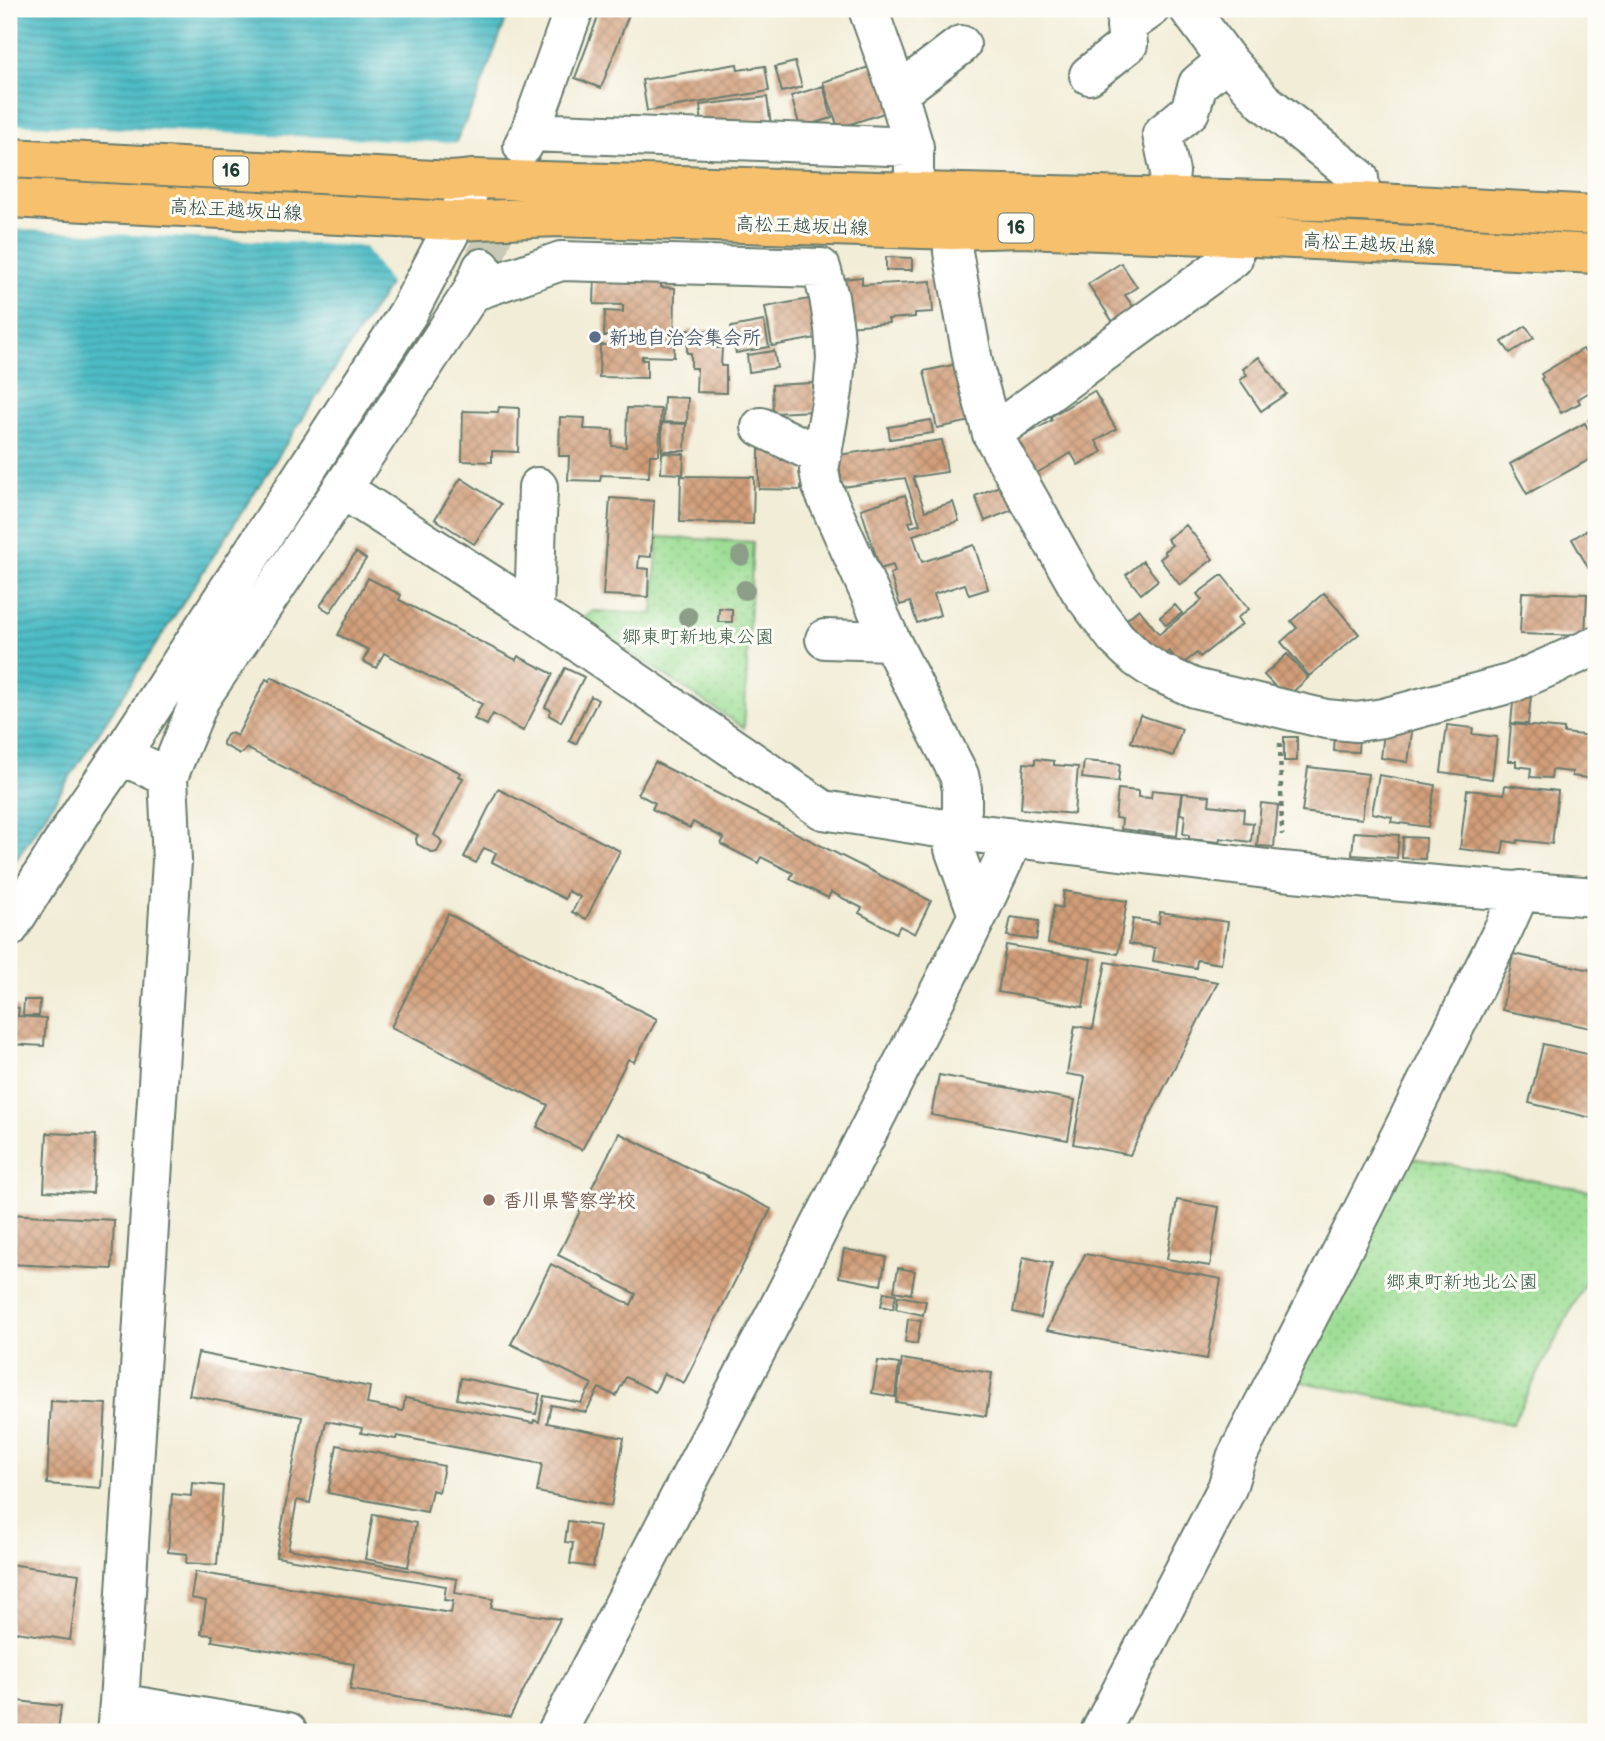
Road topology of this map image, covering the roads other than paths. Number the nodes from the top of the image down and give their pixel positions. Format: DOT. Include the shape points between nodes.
graph roads {
  1 [pos="574,9"];
  2 [pos="868,9"];
  3 [pos="1150,9"];
  4 [pos="1189,9"];
  5 [pos="961,45"];
  6 [pos="1227,60"];
  7 [pos="1089,75"];
  8 [pos="898,93"];
  9 [pos="914,146"];
  10 [pos="9,158"];
  11 [pos="463,180"];
  12 [pos="953,192"];
  13 [pos="9,198"];
  14 [pos="1362,202"];
  15 [pos="915,210"];
  16 [pos="1167,215"];
  17 [pos="1596,215"];
  18 [pos="1234,217"];
  19 [pos="445,220"];
  20 [pos="953,230"];
  21 [pos="1596,254"];
  22 [pos="761,427"];
  23 [pos="992,433"];
  24 [pos="821,456"];
  25 [pos="538,487"];
  26 [pos="342,489"];
  27 [pos="534,612"];
  28 [pos="825,639"];
  29 [pos="891,641"];
  30 [pos="1596,646"];
  31 [pos="121,755"];
  32 [pos="167,777"];
  33 [pos="958,831"];
  34 [pos="1014,838"];
  35 [pos="1521,890"];
  36 [pos="1596,897"];
  37 [pos="978,915"];
  38 [pos="9,928"];
  39 [pos="118,1718"];
  40 [pos="288,1732"];
  41 [pos="556,1732"];
  42 [pos="1100,1732"];
  1 -- 9 [label="street" via="527,139"];
  2 -- 8 [label="street"];
  3 -- 7 [label="street" via="1126,26 1128,44"];
  4 -- 6 [label="street"];
  5 -- 8 [label="street"];
  6 -- 14 [label="street" via="1264,101 1359,178"];
  6 -- 16 [label="street" via="1198,84 1190,111 1162,134 1170,172"];
  8 -- 9 [label="street"];
  9 -- 15 [label="street"];
  10 -- 11 [label="main road, 高松王越坂出線 / 16"];
  11 -- 15 [label="main road, 高松王越坂出線 / 16"];
  11 -- 19 [label="street"];
  12 -- 15 [label="main road, 高松王越坂出線 / 16"];
  12 -- 16 [label="main road, 高松王越坂出線 / 16"];
  12 -- 20 [label="street"];
  13 -- 19 [label="main road, 高松王越坂出線 / 16"];
  14 -- 17 [label="main road, 高松王越坂出線 / 16"];
  14 -- 18 [label="main road, 高松王越坂出線 / 16"];
  15 -- 19 [label="main road, 高松王越坂出線 / 16"];
  15 -- 20 [label="main road, 高松王越坂出線 / 16"];
  16 -- 18 [label="main road, 高松王越坂出線 / 16"];
  16 -- 20 [label="main road, 高松王越坂出線 / 16"];
  18 -- 21 [label="main road, 高松王越坂出線 / 16"];
  18 -- 23 [label="street" via="1233,258"];
  19 -- 31 [label="street" via="408,313"];
  20 -- 23 [label="street" via="974,367"];
  22 -- 24 [label="street"];
  23 -- 30 [label="street" via="1080,590 1116,638 1156,671 1194,688 1357,722 1512,683"];
  24 -- 26 [label="street" via="836,359 821,268 561,261 477,280"];
  24 -- 29 [label="street" via="822,487"];
  25 -- 27 [label="street"];
  26 -- 27 [label="street"];
  26 -- 32 [label="street" via="200,699"];
  27 -- 33 [label="street" via="823,810"];
  28 -- 29 [label="street"];
  29 -- 33 [label="street" via="959,775 962,809"];
  31 -- 32 [label="street"];
  31 -- 38 [label="street"];
  32 -- 39 [label="street" via="173,861"];
  33 -- 34 [label="street"];
  33 -- 37 [label="street" via="954,849"];
  34 -- 35 [label="street" via="1282,871"];
  34 -- 37 [label="street"];
  35 -- 36 [label="street"];
  35 -- 42 [label="street" via="1240,1450 1227,1488"];
  37 -- 41 [label="street"];
  39 -- 40 [label="street"];
}
